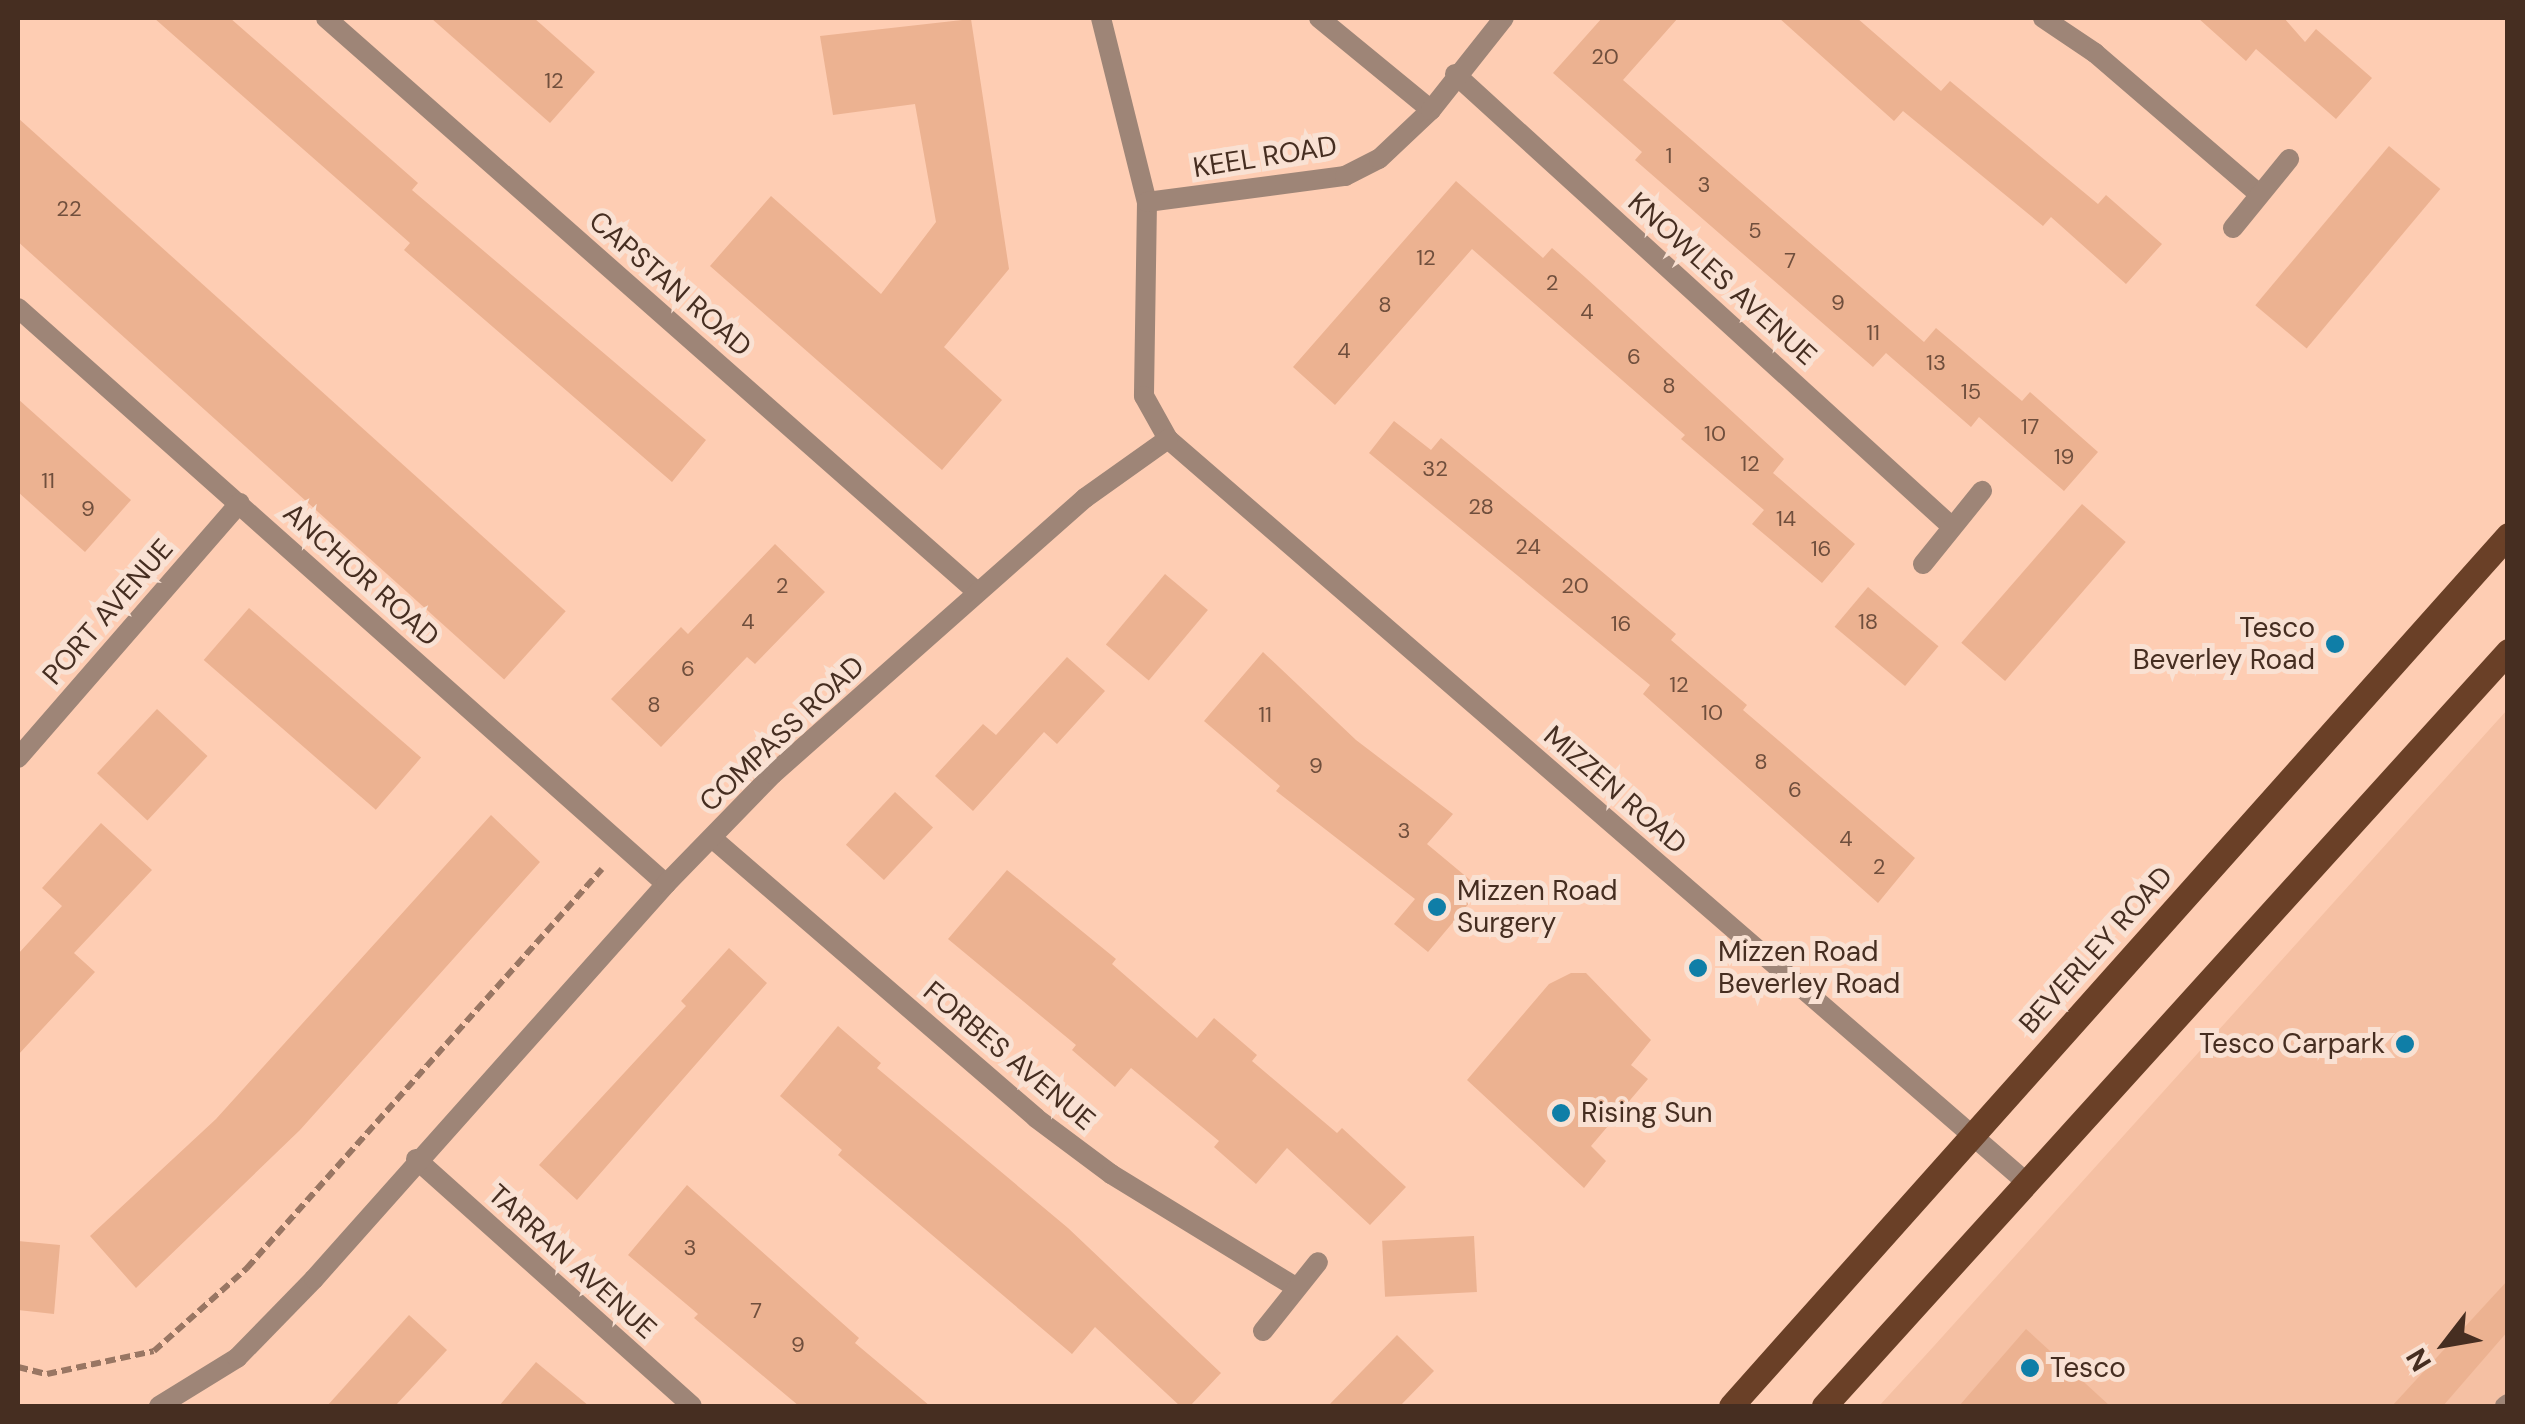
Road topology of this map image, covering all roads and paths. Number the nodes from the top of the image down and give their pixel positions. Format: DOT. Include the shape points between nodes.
graph roads {
  1 [pos="326,18"];
  2 [pos="1101,18"];
  3 [pos="1318,18"];
  4 [pos="1504,18"];
  5 [pos="2042,18"];
  6 [pos="1456,74"];
  7 [pos="1431,110"];
  8 [pos="2289,160"];
  9 [pos="2258,193"];
  10 [pos="1147,202"];
  11 [pos="2233,228"];
  12 [pos="18,308"];
  13 [pos="1168,439"];
  14 [pos="1982,492"];
  15 [pos="240,503"];
  16 [pos="1951,526"];
  17 [pos="2508,535"];
  18 [pos="1922,564"];
  19 [pos="977,592"];
  20 [pos="2508,651"];
  21 [pos="18,758"];
  22 [pos="712,838"];
  23 [pos="622,847"];
  24 [pos="666,884"];
  25 [pos="1972,1134"];
  26 [pos="416,1159"];
  27 [pos="2026,1182"];
  28 [pos="1318,1262"];
  29 [pos="1294,1286"];
  30 [pos="1263,1331"];
  31 [pos="18,1367"];
  32 [pos="159,1406"];
  33 [pos="692,1406"];
  34 [pos="1732,1406"];
  35 [pos="1824,1406"];
  1 -- 19 [label="street, CAPSTAN ROAD"];
  2 -- 10 [label="street"];
  3 -- 7 [label="street"];
  4 -- 6 [label="street, KEEL ROAD"];
  5 -- 9 [label="street" via="2094,53"];
  6 -- 7 [label="street, KEEL ROAD"];
  6 -- 16 [label="street, KNOWLES AVENUE"];
  7 -- 10 [label="street, KEEL ROAD" via="1379,159 1345,176"];
  8 -- 9 [label="street"];
  9 -- 11 [label="street"];
  10 -- 13 [label="street" via="1144,396"];
  12 -- 15 [label="street, ANCHOR ROAD"];
  13 -- 19 [label="street, COMPASS ROAD" via="1085,498"];
  13 -- 25 [label="street, MIZZEN ROAD"];
  14 -- 16 [label="street"];
  15 -- 21 [label="street, PORT AVENUE"];
  15 -- 23 [label="street, ANCHOR ROAD"];
  16 -- 18 [label="street"];
  17 -- 25 [label="main road, BEVERLEY ROAD"];
  19 -- 22 [label="street, COMPASS ROAD" via="773,774"];
  20 -- 27 [label="main road"];
  22 -- 24 [label="street, COMPASS ROAD"];
  22 -- 29 [label="street, FORBES AVENUE" via="1036,1118 1111,1174"];
  23 -- 24 [label="street, ANCHOR ROAD"];
  23 -- 31 [label="path" via="247,1268 154,1351 47,1374"];
  24 -- 26 [label="street, COMPASS ROAD"];
  25 -- 27 [label="street, MIZZEN ROAD"];
  25 -- 34 [label="main road, BEVERLEY ROAD"];
  26 -- 32 [label="street, COMPASS ROAD" via="237,1358"];
  26 -- 33 [label="street, TARRAN AVENUE"];
  27 -- 35 [label="main road"];
  28 -- 29 [label="street"];
  29 -- 30 [label="street"];
}
